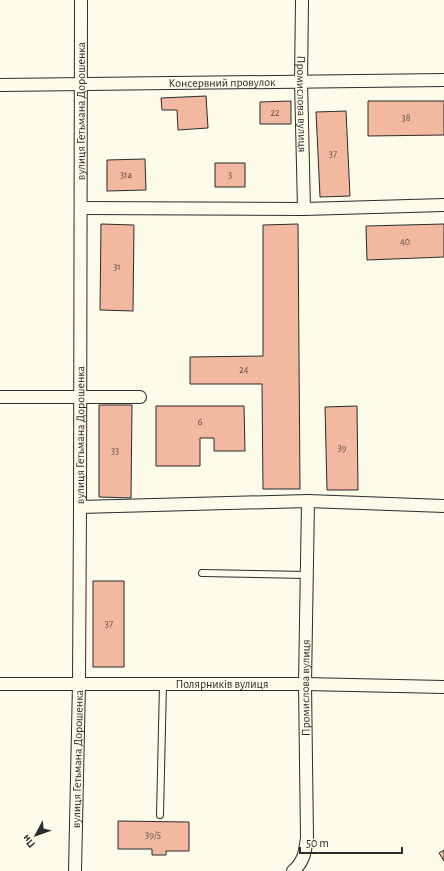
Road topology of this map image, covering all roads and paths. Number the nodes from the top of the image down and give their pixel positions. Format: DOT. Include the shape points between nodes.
graph roads {
  1 [pos="81,0"];
  2 [pos="302,0"];
  3 [pos="444,80"];
  4 [pos="301,82"];
  5 [pos="81,84"];
  6 [pos="0,85"];
  7 [pos="444,206"];
  8 [pos="81,208"];
  9 [pos="304,209"];
  10 [pos="80,396"];
  11 [pos="140,396"];
  12 [pos="0,397"];
  13 [pos="308,501"];
  14 [pos="444,506"];
  15 [pos="80,507"];
  16 [pos="202,573"];
  17 [pos="307,575"];
  18 [pos="0,684"];
  19 [pos="79,684"];
  20 [pos="162,684"];
  21 [pos="306,684"];
  22 [pos="444,687"];
  23 [pos="160,815"];
  24 [pos="75,871"];
  25 [pos="293,871"];
  1 -- 5 [label="street, вулиця Гетьмана Дорошенка"];
  2 -- 4 [label="street, Промислова вулиця"];
  3 -- 4 [label="street, Консервний провулок"];
  4 -- 5 [label="street, Консервний провулок"];
  4 -- 9 [label="street, Промислова вулиця"];
  5 -- 6 [label="street, Консервний провулок"];
  5 -- 8 [label="street, вулиця Гетьмана Дорошенка"];
  7 -- 9 [label="street"];
  8 -- 9 [label="street"];
  8 -- 10 [label="street, вулиця Гетьмана Дорошенка"];
  10 -- 11 [label="street"];
  10 -- 12 [label="street"];
  10 -- 15 [label="street, вулиця Гетьмана Дорошенка"];
  13 -- 14 [label="street"];
  13 -- 15 [label="street"];
  13 -- 17 [label="street, Промислова вулиця"];
  15 -- 19 [label="street, вулиця Гетьмана Дорошенка"];
  16 -- 17 [label="lane"];
  17 -- 21 [label="street, Промислова вулиця"];
  18 -- 19 [label="street, Полярників вулиця"];
  19 -- 20 [label="street, Полярників вулиця"];
  19 -- 24 [label="street, вулиця Гетьмана Дорошенка"];
  20 -- 21 [label="street, Полярників вулиця"];
  20 -- 23 [label="lane"];
  21 -- 22 [label="street, Полярників вулиця"];
  21 -- 25 [label="street, Промислова вулиця" via="307,838 303,857"];
}
